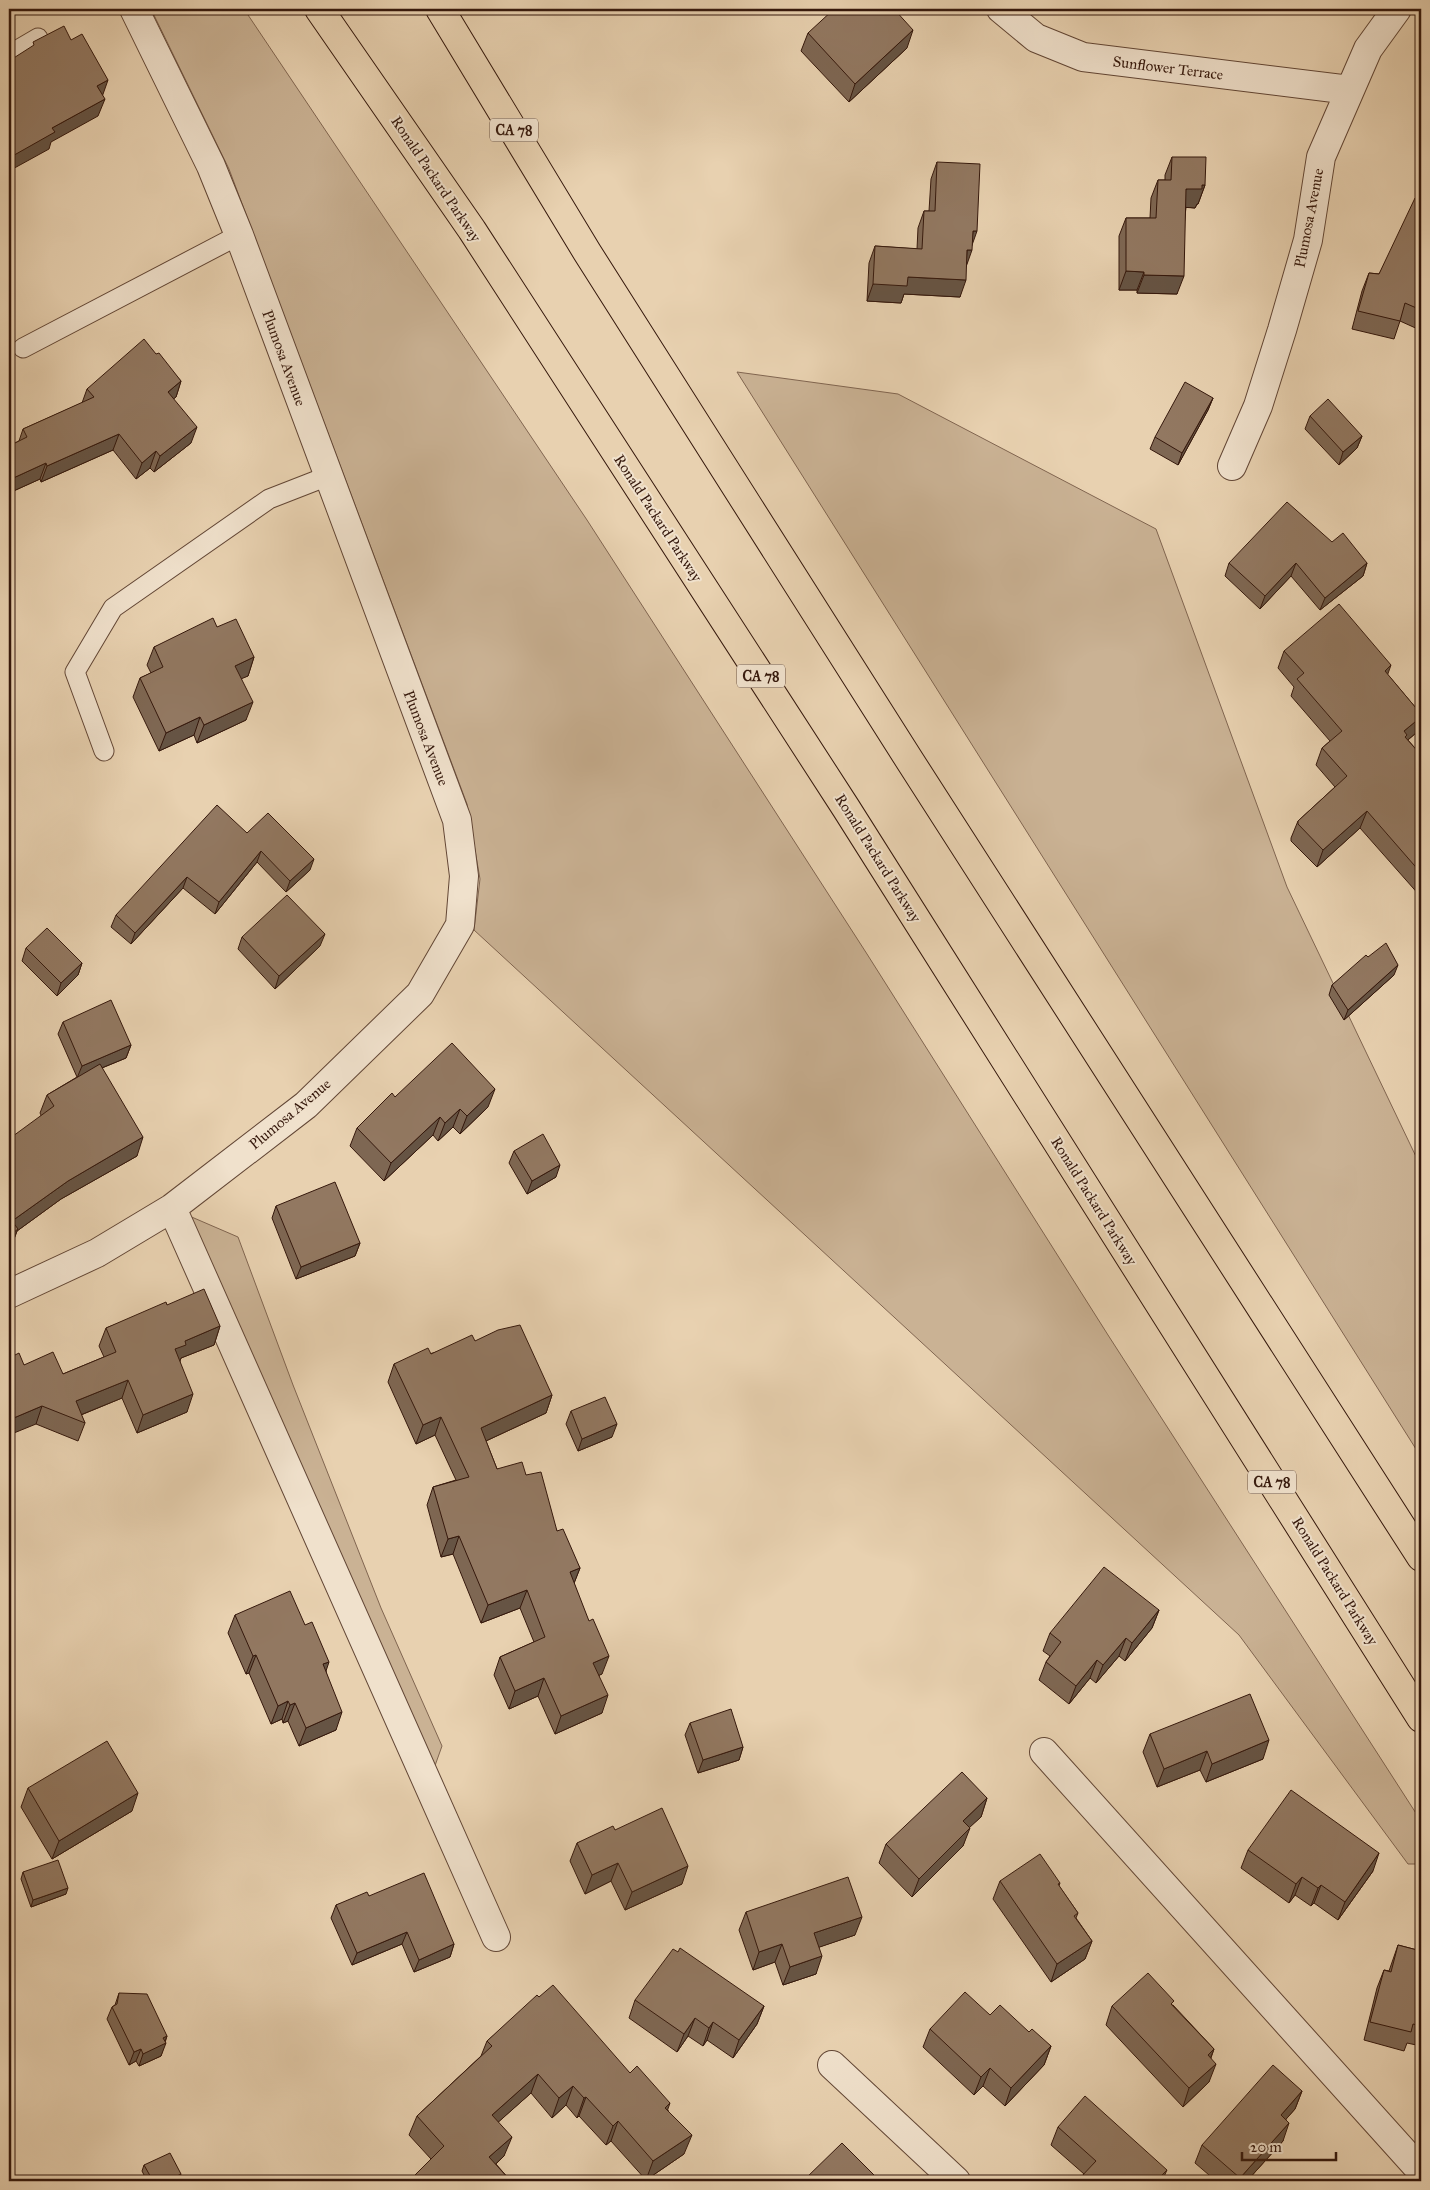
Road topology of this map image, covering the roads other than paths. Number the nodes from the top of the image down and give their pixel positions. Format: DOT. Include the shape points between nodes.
graph roads {
  1 [pos="134,9"];
  2 [pos="319,9"];
  3 [pos="440,9"];
  4 [pos="1001,9"];
  5 [pos="1397,9"];
  6 [pos="38,38"];
  7 [pos="9,55"];
  8 [pos="1350,90"];
  9 [pos="239,235"];
  10 [pos="23,348"];
  11 [pos="1232,466"];
  12 [pos="328,476"];
  13 [pos="104,752"];
  14 [pos="172,1208"];
  15 [pos="9,1294"];
  16 [pos="1421,1557"];
  17 [pos="1421,1718"];
  18 [pos="1044,1752"];
  19 [pos="496,1937"];
  20 [pos="832,2065"];
  21 [pos="1421,2171"];
  22 [pos="956,2181"];
  1 -- 9 [label="street, Plumosa Avenue" via="211,166"];
  2 -- 17 [label="highway, Ronald Packard Parkway / CA 78" via="472,230 841,800"];
  3 -- 16 [label="highway, CA 78" via="592,260"];
  4 -- 8 [label="street, Sunflower Terrace" via="1036,38 1083,57"];
  5 -- 8 [label="street, Plumosa Avenue" via="1368,49"];
  6 -- 7 [label="lane"];
  8 -- 11 [label="street, Plumosa Avenue" via="1320,157 1308,240 1258,406"];
  9 -- 10 [label="lane"];
  9 -- 12 [label="street, Plumosa Avenue"];
  12 -- 13 [label="lane" via="269,499 113,608 75,672"];
  12 -- 14 [label="street, Plumosa Avenue" via="457,820 464,876 460,925 420,994 306,1105"];
  14 -- 15 [label="street, Plumosa Avenue" via="96,1253"];
  14 -- 19 [label="street"];
  18 -- 21 [label="street"];
  20 -- 22 [label="street"];
}
